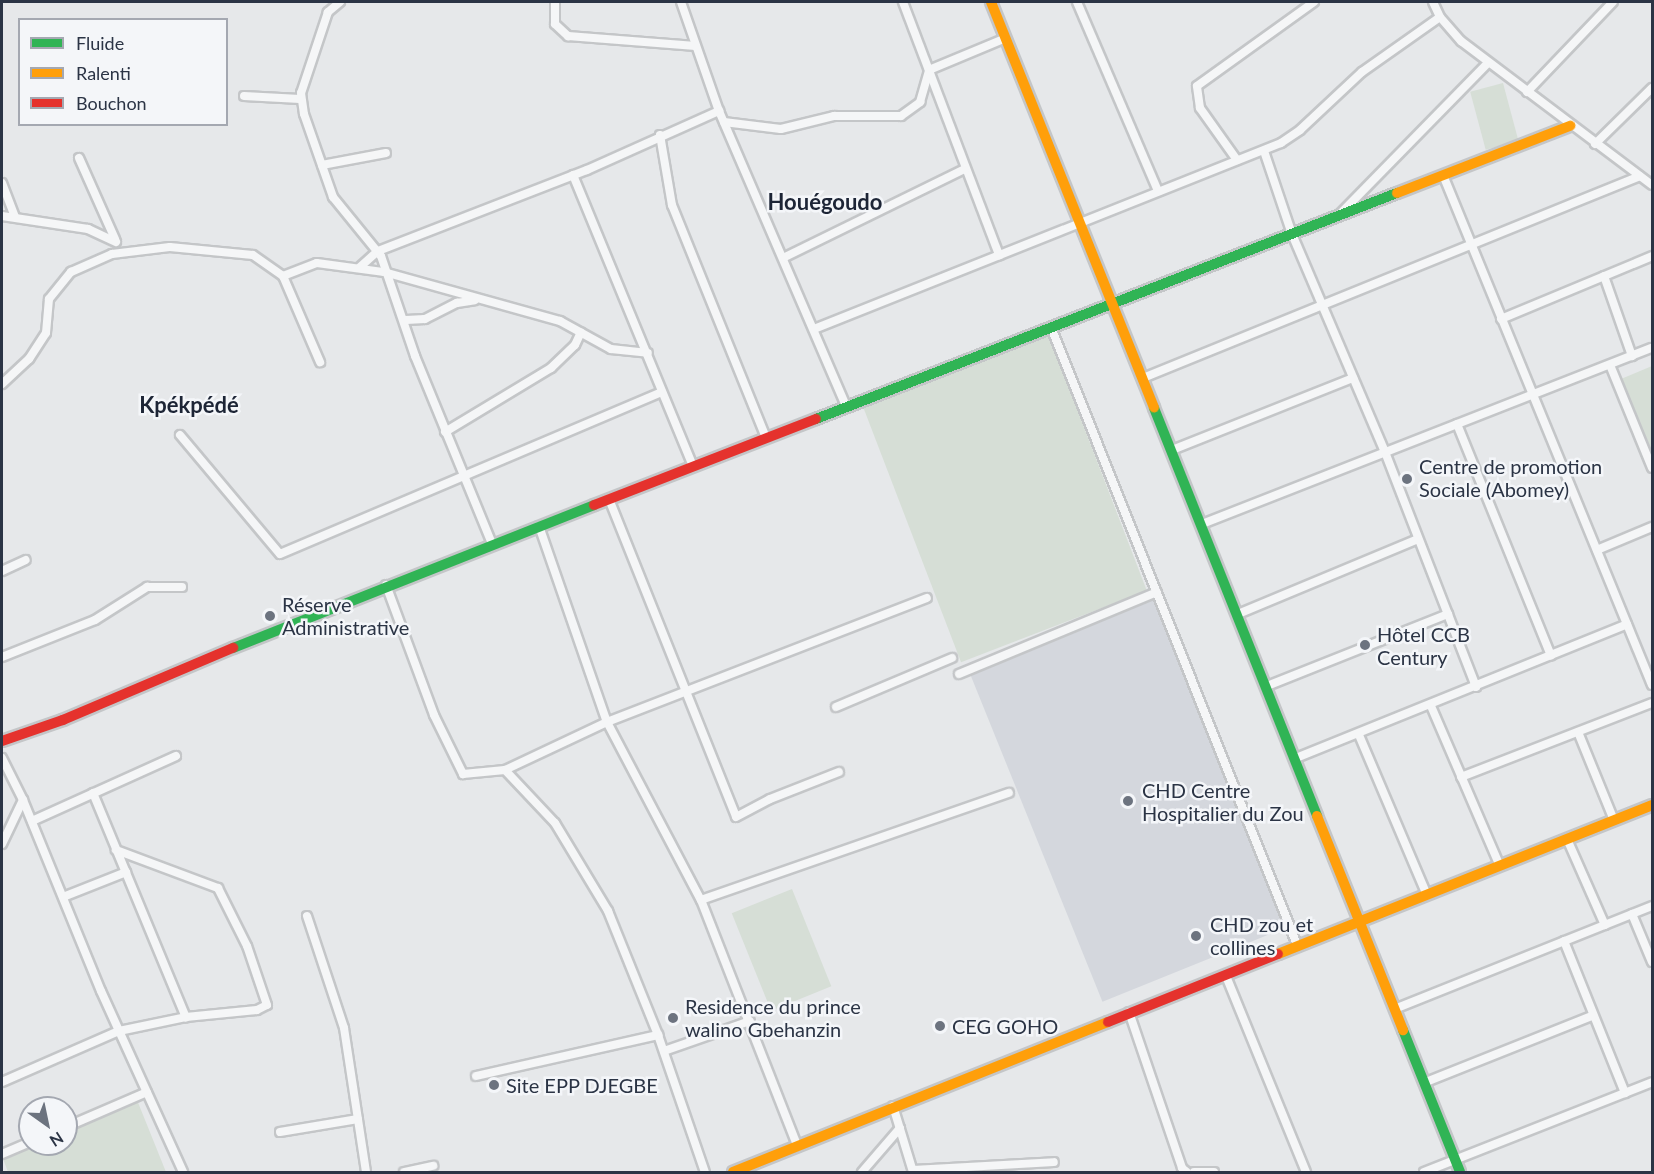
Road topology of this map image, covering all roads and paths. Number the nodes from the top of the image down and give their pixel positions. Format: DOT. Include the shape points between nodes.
graph roads {
  1 [pos="340,2"];
  2 [pos="555,2"];
  3 [pos="681,2"];
  4 [pos="903,2"];
  5 [pos="991,2"];
  6 [pos="1077,2"];
  7 [pos="1314,2"];
  8 [pos="1433,2"];
  9 [pos="1613,2"];
  10 [pos="1440,17"];
  11 [pos="1006,38"];
  12 [pos="696,46"];
  13 [pos="1488,63"];
  14 [pos="929,70"];
  15 [pos="1653,88"];
  16 [pos="1527,92"];
  17 [pos="244,96"];
  18 [pos="300,99"];
  19 [pos="719,111"];
  20 [pos="724,122"];
  21 [pos="1570,126"];
  22 [pos="660,135"];
  23 [pos="1595,144"];
  24 [pos="1264,151"];
  25 [pos="386,153"];
  26 [pos="79,158"];
  27 [pos="1237,160"];
  28 [pos="322,165"];
  29 [pos="965,169"];
  30 [pos="573,175"];
  31 [pos="1443,175"];
  32 [pos="1640,176"];
  33 [pos="2,183"];
  34 [pos="1653,185"];
  35 [pos="1158,191"];
  36 [pos="2,216"];
  37 [pos="1337,216"];
  38 [pos="15,218"];
  39 [pos="1080,222"];
  40 [pos="1292,234"];
  41 [pos="116,242"];
  42 [pos="1470,246"];
  43 [pos="378,251"];
  44 [pos="121,252"];
  45 [pos="999,255"];
  46 [pos="1653,256"];
  47 [pos="785,257"];
  48 [pos="360,267"];
  49 [pos="384,272"];
  50 [pos="283,276"];
  51 [pos="1604,276"];
  52 [pos="476,300"];
  53 [pos="1113,303"];
  54 [pos="1323,306"];
  55 [pos="1501,319"];
  56 [pos="406,320"];
  57 [pos="1052,327"];
  58 [pos="814,329"];
  59 [pos="581,332"];
  60 [pos="1653,348"];
  61 [pos="648,353"];
  62 [pos="1632,356"];
  63 [pos="320,362"];
  64 [pos="1610,364"];
  65 [pos="1143,378"];
  66 [pos="1353,378"];
  67 [pos="2,384"];
  68 [pos="662,392"];
  69 [pos="1532,395"];
  70 [pos="846,406"];
  71 [pos="1457,424"];
  72 [pos="445,432"];
  73 [pos="180,435"];
  74 [pos="766,438"];
  75 [pos="1172,450"];
  76 [pos="1385,452"];
  77 [pos="693,466"];
  78 [pos="1653,468"];
  79 [pos="462,476"];
  80 [pos="609,499"];
  81 [pos="1202,524"];
  82 [pos="539,526"];
  83 [pos="1653,527"];
  84 [pos="1418,539"];
  85 [pos="492,544"];
  86 [pos="1597,550"];
  87 [pos="26,560"];
  88 [pos="2,571"];
  89 [pos="386,585"];
  90 [pos="182,587"];
  91 [pos="1157,592"];
  92 [pos="927,598"];
  93 [pos="1238,614"];
  94 [pos="1448,614"];
  95 [pos="1627,624"];
  96 [pos="1551,656"];
  97 [pos="2,657"];
  98 [pos="952,658"];
  99 [pos="959,674"];
  100 [pos="1653,685"];
  101 [pos="1267,686"];
  102 [pos="1476,687"];
  103 [pos="686,692"];
  104 [pos="1653,703"];
  105 [pos="1431,706"];
  106 [pos="836,707"];
  107 [pos="607,722"];
  108 [pos="1578,732"];
  109 [pos="1359,735"];
  110 [pos="2,741"];
  111 [pos="176,756"];
  112 [pos="2,758"];
  113 [pos="1296,758"];
  114 [pos="505,770"];
  115 [pos="838,772"];
  116 [pos="1461,777"];
  117 [pos="93,793"];
  118 [pos="1008,793"];
  119 [pos="23,800"];
  120 [pos="1653,805"];
  121 [pos="1614,820"];
  122 [pos="32,821"];
  123 [pos="1567,840"];
  124 [pos="2,844"];
  125 [pos="117,850"];
  126 [pos="1500,866"];
  127 [pos="126,872"];
  128 [pos="1427,895"];
  129 [pos="63,897"];
  130 [pos="701,900"];
  131 [pos="1653,906"];
  132 [pos="1632,914"];
  133 [pos="307,916"];
  134 [pos="1362,921"];
  135 [pos="1605,925"];
  136 [pos="1564,941"];
  137 [pos="1298,947"];
  138 [pos="1653,962"];
  139 [pos="1226,976"];
  140 [pos="1397,1008"];
  141 [pos="1129,1012"];
  142 [pos="1592,1016"];
  143 [pos="186,1017"];
  144 [pos="750,1021"];
  145 [pos="119,1031"];
  146 [pos="658,1035"];
  147 [pos="664,1051"];
  148 [pos="476,1076"];
  149 [pos="2,1082"];
  150 [pos="1426,1082"];
  151 [pos="1653,1082"];
  152 [pos="147,1092"];
  153 [pos="1625,1093"];
  154 [pos="893,1106"];
  155 [pos="358,1119"];
  156 [pos="78,1122"];
  157 [pos="900,1128"];
  158 [pos="280,1132"];
  159 [pos="18,1147"];
  160 [pos="798,1147"];
  161 [pos="2,1154"];
  162 [pos="1455,1160"];
  163 [pos="1054,1162"];
  164 [pos="433,1166"];
  165 [pos="913,1171"];
  166 [pos="183,1173"];
  167 [pos="366,1173"];
  168 [pos="404,1173"];
  169 [pos="705,1173"];
  170 [pos="733,1173"];
  171 [pos="862,1173"];
  172 [pos="1187,1173"];
  173 [pos="1194,1173"];
  174 [pos="1214,1173"];
  175 [pos="1306,1173"];
  176 [pos="1424,1173"];
  177 [pos="1460,1173"];
  1 -- 18 [label="street" via="328,12"];
  2 -- 12 [label="street" via="555,24 568,36"];
  3 -- 12 [label="street"];
  4 -- 14 [label="street"];
  5 -- 11 [label="street"];
  6 -- 35 [label="street"];
  7 -- 27 [label="street" via="1204,77 1197,86 1200,108"];
  8 -- 10 [label="street"];
  9 -- 16 [label="street"];
  10 -- 13 [label="street"];
  10 -- 24 [label="street" via="1362,72 1299,130"];
  11 -- 14 [label="street"];
  11 -- 39 [label="street"];
  12 -- 19 [label="street"];
  13 -- 16 [label="street"];
  13 -- 37 [label="street"];
  14 -- 20 [label="street" via="920,102 901,116 834,116 781,129"];
  14 -- 29 [label="street"];
  15 -- 23 [label="street"];
  16 -- 21 [label="street"];
  17 -- 18 [label="street"];
  18 -- 28 [label="street"];
  19 -- 20 [label="street"];
  19 -- 22 [label="street"];
  20 -- 47 [label="street"];
  21 -- 23 [label="street"];
  21 -- 31 [label="street"];
  22 -- 30 [label="street"];
  22 -- 74 [label="street" via="672,205"];
  23 -- 32 [label="street"];
  24 -- 27 [label="street"];
  24 -- 40 [label="street"];
  25 -- 28 [label="street"];
  26 -- 41 [label="street"];
  27 -- 35 [label="street"];
  28 -- 43 [label="street" via="333,197"];
  29 -- 45 [label="street"];
  29 -- 47 [label="street"];
  30 -- 43 [label="street"];
  30 -- 61 [label="street"];
  31 -- 37 [label="street"];
  31 -- 42 [label="street"];
  32 -- 34 [label="street"];
  32 -- 42 [label="street"];
  33 -- 38 [label="street"];
  35 -- 39 [label="street"];
  36 -- 38 [label="street"];
  37 -- 40 [label="street"];
  38 -- 41 [label="street" via="88,229"];
  39 -- 45 [label="street"];
  39 -- 53 [label="street"];
  40 -- 53 [label="street"];
  40 -- 54 [label="street"];
  41 -- 44 [label="street"];
  42 -- 54 [label="street"];
  42 -- 55 [label="street"];
  43 -- 48 [label="street"];
  43 -- 49 [label="street"];
  44 -- 50 [label="street" via="170,247 253,255"];
  44 -- 67 [label="street" via="84,265 61,280 49,299 46,333 29,359"];
  45 -- 58 [label="street"];
  46 -- 51 [label="street"];
  47 -- 58 [label="street"];
  48 -- 49 [label="street"];
  48 -- 50 [label="street" via="316,263"];
  49 -- 52 [label="street"];
  49 -- 56 [label="street"];
  50 -- 63 [label="street"];
  51 -- 55 [label="street"];
  51 -- 62 [label="street"];
  52 -- 56 [label="street" via="457,303 424,319"];
  52 -- 59 [label="street" via="560,321"];
  53 -- 57 [label="street"];
  53 -- 65 [label="street"];
  54 -- 65 [label="street"];
  54 -- 66 [label="street"];
  55 -- 69 [label="street"];
  56 -- 72 [label="street"];
  57 -- 70 [label="street"];
  57 -- 91 [label="street"];
  58 -- 70 [label="street"];
  59 -- 61 [label="street" via="610,349"];
  59 -- 72 [label="street" via="575,345 551,368"];
  60 -- 62 [label="street"];
  61 -- 68 [label="street"];
  62 -- 64 [label="street"];
  64 -- 69 [label="street"];
  64 -- 78 [label="street"];
  65 -- 75 [label="street"];
  66 -- 75 [label="street"];
  66 -- 76 [label="street"];
  68 -- 77 [label="street"];
  68 -- 79 [label="street"];
  69 -- 71 [label="street"];
  69 -- 86 [label="street"];
  70 -- 74 [label="street"];
  71 -- 76 [label="street"];
  71 -- 96 [label="street"];
  72 -- 79 [label="street"];
  73 -- 79 [label="street" via="280,554"];
  74 -- 77 [label="street"];
  75 -- 81 [label="street"];
  76 -- 81 [label="street"];
  76 -- 84 [label="street"];
  77 -- 80 [label="street"];
  79 -- 85 [label="street"];
  80 -- 82 [label="street"];
  80 -- 103 [label="street"];
  81 -- 93 [label="street"];
  82 -- 85 [label="street"];
  82 -- 107 [label="street"];
  83 -- 86 [label="street"];
  84 -- 93 [label="street"];
  84 -- 94 [label="street"];
  85 -- 89 [label="street"];
  86 -- 95 [label="street"];
  87 -- 88 [label="street"];
  89 -- 110 [label="street" via="63,720"];
  89 -- 114 [label="street" via="434,715 461,772 472,776"];
  90 -- 97 [label="street" via="147,587 95,620"];
  91 -- 99 [label="street"];
  91 -- 137 [label="street"];
  92 -- 103 [label="street"];
  93 -- 101 [label="street"];
  94 -- 101 [label="street"];
  94 -- 102 [label="street"];
  95 -- 96 [label="street"];
  95 -- 100 [label="street"];
  96 -- 102 [label="street"];
  98 -- 106 [label="street"];
  101 -- 113 [label="street"];
  102 -- 105 [label="street"];
  103 -- 107 [label="street"];
  103 -- 115 [label="street" via="736,817"];
  104 -- 108 [label="street"];
  105 -- 109 [label="street"];
  105 -- 116 [label="street"];
  107 -- 114 [label="street"];
  107 -- 130 [label="street"];
  108 -- 116 [label="street"];
  108 -- 121 [label="street"];
  109 -- 113 [label="street"];
  109 -- 128 [label="street"];
  111 -- 117 [label="street"];
  112 -- 119 [label="street"];
  113 -- 134 [label="street"];
  114 -- 146 [label="street" via="555,823 581,863 608,911"];
  116 -- 126 [label="street"];
  117 -- 122 [label="street"];
  117 -- 125 [label="street"];
  118 -- 130 [label="street"];
  119 -- 122 [label="street"];
  119 -- 124 [label="street"];
  120 -- 121 [label="street"];
  121 -- 123 [label="street"];
  122 -- 129 [label="street"];
  123 -- 126 [label="street"];
  123 -- 135 [label="street"];
  125 -- 127 [label="street"];
  125 -- 143 [label="street" via="218,888 268,999 267,1005 257,1010"];
  126 -- 128 [label="street"];
  127 -- 129 [label="street"];
  127 -- 143 [label="street"];
  128 -- 134 [label="street"];
  129 -- 145 [label="street"];
  130 -- 144 [label="street"];
  131 -- 132 [label="street"];
  132 -- 135 [label="street"];
  132 -- 138 [label="street"];
  133 -- 155 [label="street" via="344,1029"];
  134 -- 137 [label="street"];
  134 -- 140 [label="street"];
  135 -- 136 [label="street"];
  136 -- 140 [label="street"];
  136 -- 142 [label="street"];
  137 -- 139 [label="street"];
  139 -- 141 [label="street"];
  139 -- 175 [label="street"];
  140 -- 150 [label="street"];
  141 -- 154 [label="street"];
  141 -- 172 [label="street" via="1182,1168"];
  142 -- 150 [label="street"];
  142 -- 153 [label="street"];
  143 -- 145 [label="street"];
  144 -- 147 [label="street"];
  144 -- 160 [label="street"];
  145 -- 149 [label="street"];
  145 -- 152 [label="street"];
  146 -- 147 [label="street"];
  146 -- 148 [label="street"];
  147 -- 169 [label="street"];
  150 -- 162 [label="street"];
  151 -- 153 [label="street"];
  152 -- 156 [label="street"];
  152 -- 166 [label="street"];
  153 -- 162 [label="street"];
  154 -- 157 [label="street"];
  154 -- 160 [label="street"];
  155 -- 158 [label="street"];
  155 -- 167 [label="street"];
  157 -- 165 [label="street"];
  157 -- 171 [label="street"];
  159 -- 161 [label="street"];
  160 -- 170 [label="street"];
  162 -- 176 [label="street"];
  162 -- 177 [label="street"];
  163 -- 165 [label="street"];
  164 -- 168 [label="street"];
  173 -- 174 [label="street"];
}
